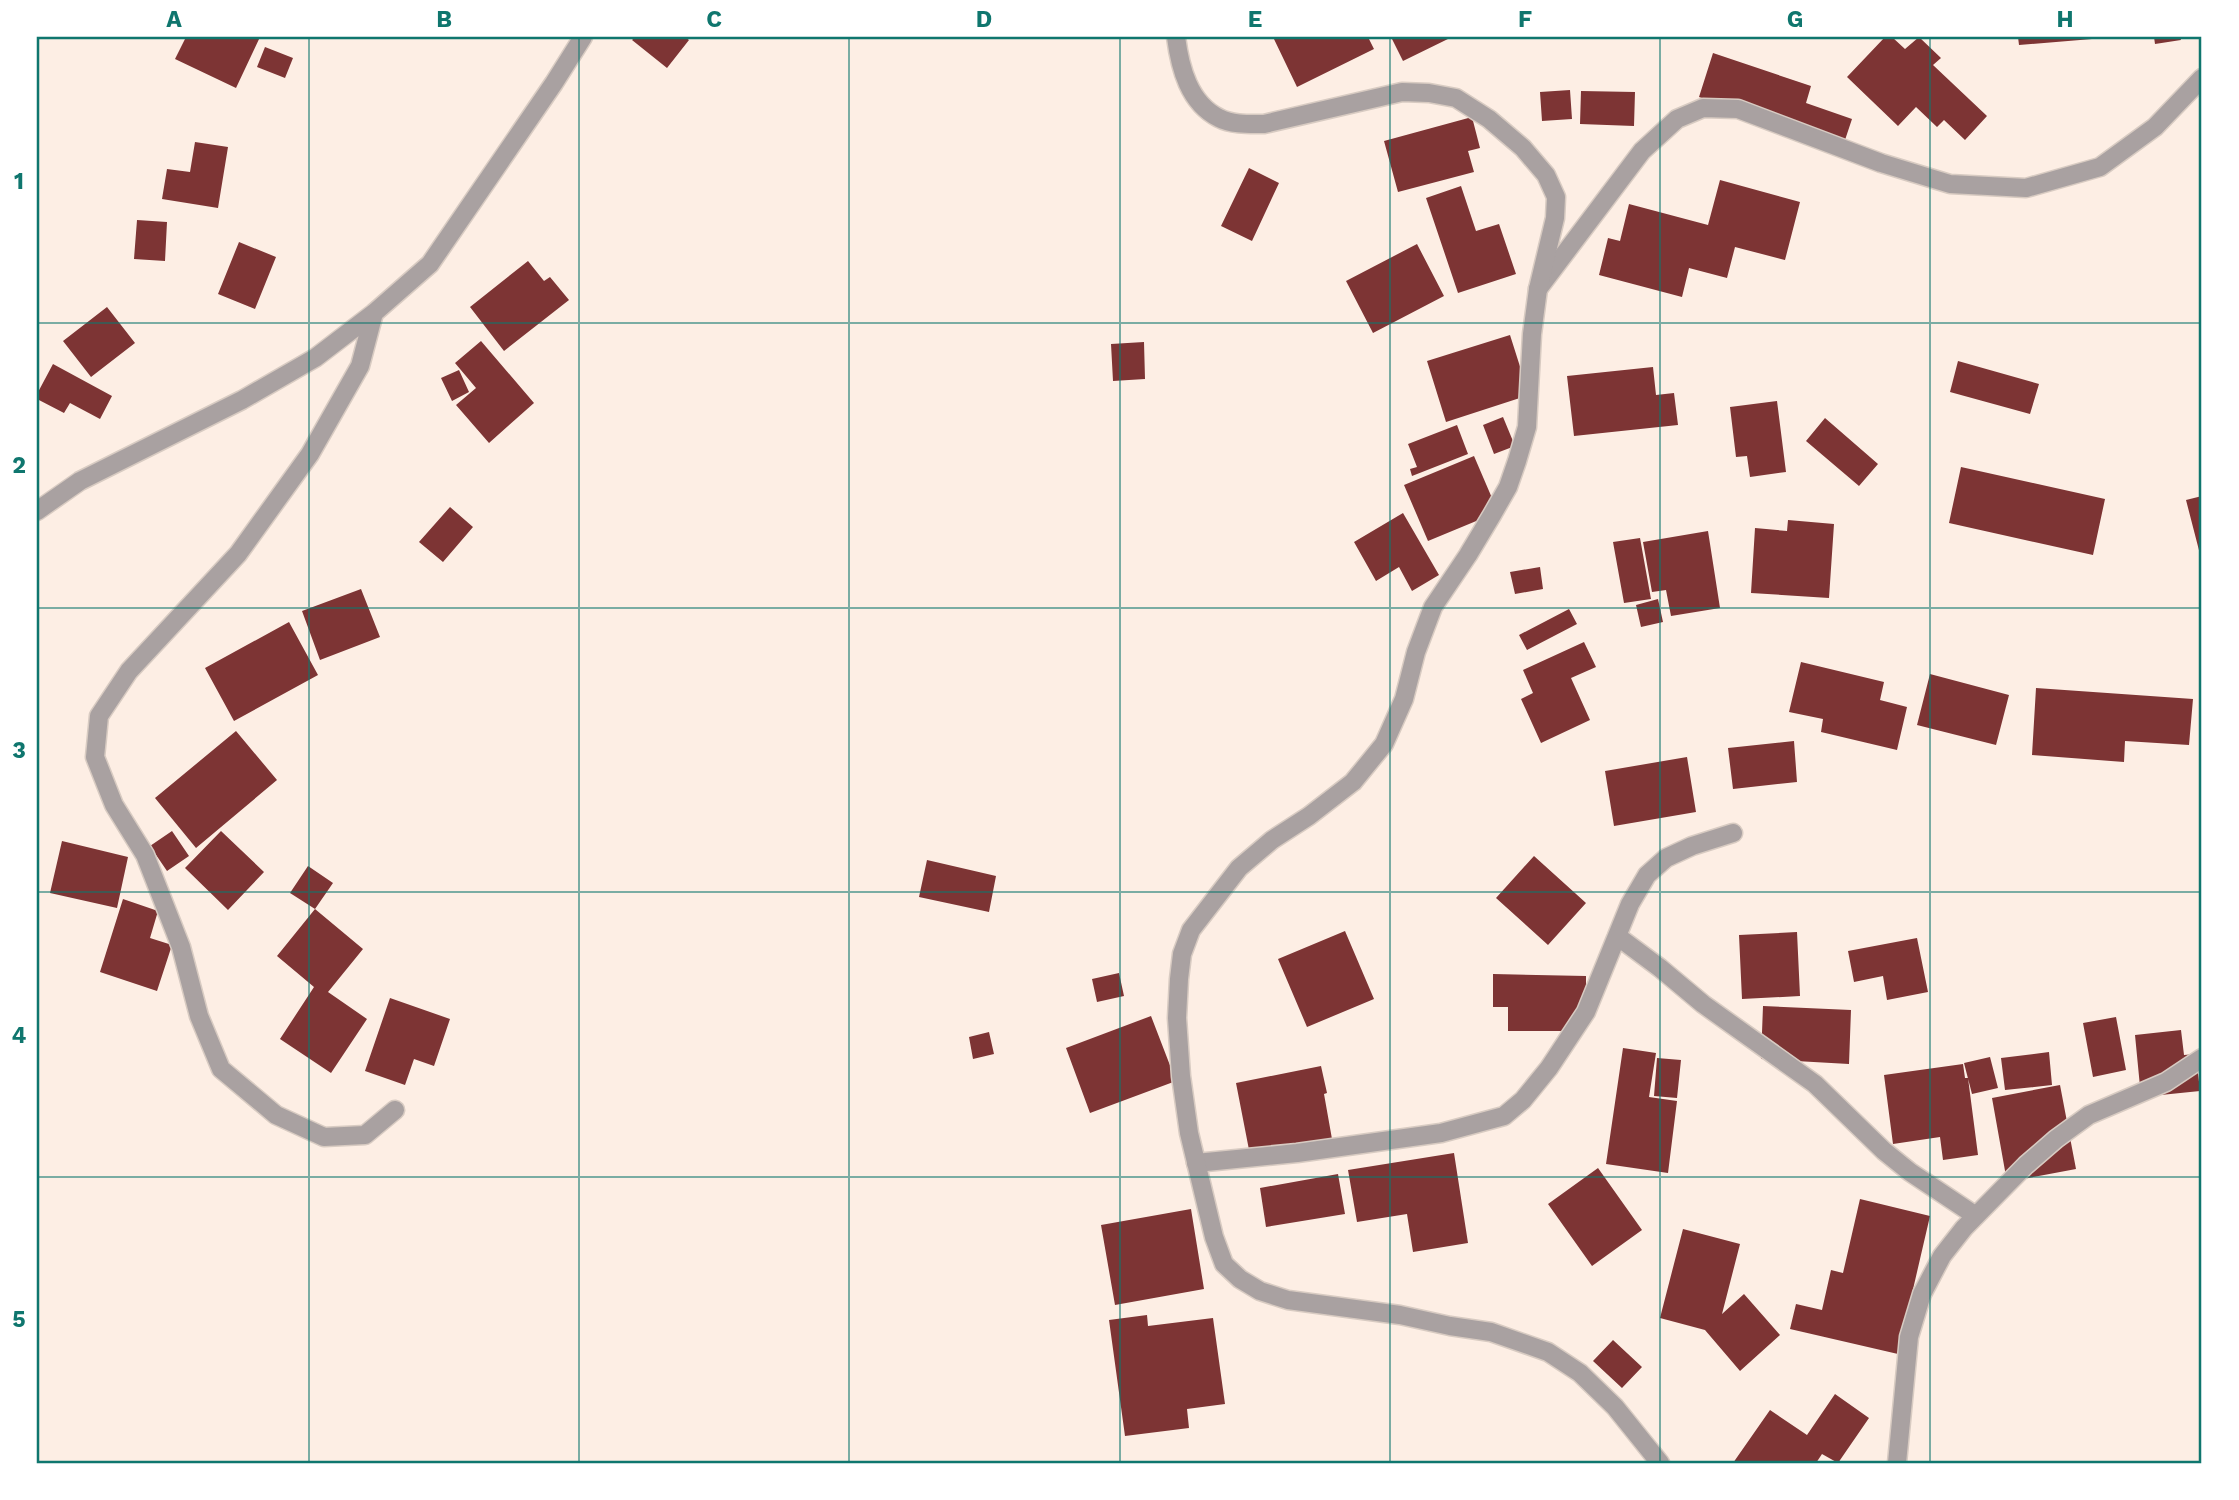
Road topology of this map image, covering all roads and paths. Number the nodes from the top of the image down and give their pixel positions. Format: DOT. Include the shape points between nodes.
graph roads {
  1 [pos="583,37"];
  2 [pos="1176,37"];
  3 [pos="2202,78"];
  4 [pos="1538,289"];
  5 [pos="374,313"];
  6 [pos="37,511"];
  7 [pos="1732,833"];
  8 [pos="1617,936"];
  9 [pos="2202,1058"];
  10 [pos="395,1110"];
  11 [pos="1196,1163"];
  12 [pos="1976,1216"];
  13 [pos="1660,1463"];
  14 [pos="1897,1463"];
  1 -- 5 [label="street" via="430,264"];
  2 -- 4 [label="street" via="1185,80 1199,104 1220,119 1264,124 1402,92 1456,98 1489,119 1531,157 1556,197"];
  3 -- 4 [label="street" via="2155,127 2100,167 2026,188 1950,184 1738,109 1703,108 1677,119 1642,152"];
  4 -- 11 [label="street" via="1527,427 1517,461 1492,515 1433,607 1404,699 1384,744 1353,782 1239,868 1191,930 1182,954 1177,1018 1181,1076"];
  5 -- 6 [label="street" via="315,358 80,481"];
  5 -- 10 [label="street" via="360,366 310,454 238,554 129,671 99,716 95,757 114,805 145,855 221,1069 276,1115 324,1137 365,1135"];
  7 -- 8 [label="street" via="1666,858 1647,876"];
  8 -- 11 [label="street" via="1586,1012 1524,1100 1504,1116 1441,1133"];
  8 -- 12 [label="street" via="1815,1084 1910,1172"];
  9 -- 12 [label="street" via="2166,1082 2089,1115 2026,1165"];
  11 -- 13 [label="street" via="1224,1264 1240,1279 1288,1300 1491,1332 1548,1352 1580,1373 1615,1407"];
  12 -- 14 [label="street" via="1942,1255 1922,1294 1909,1336"];
}
